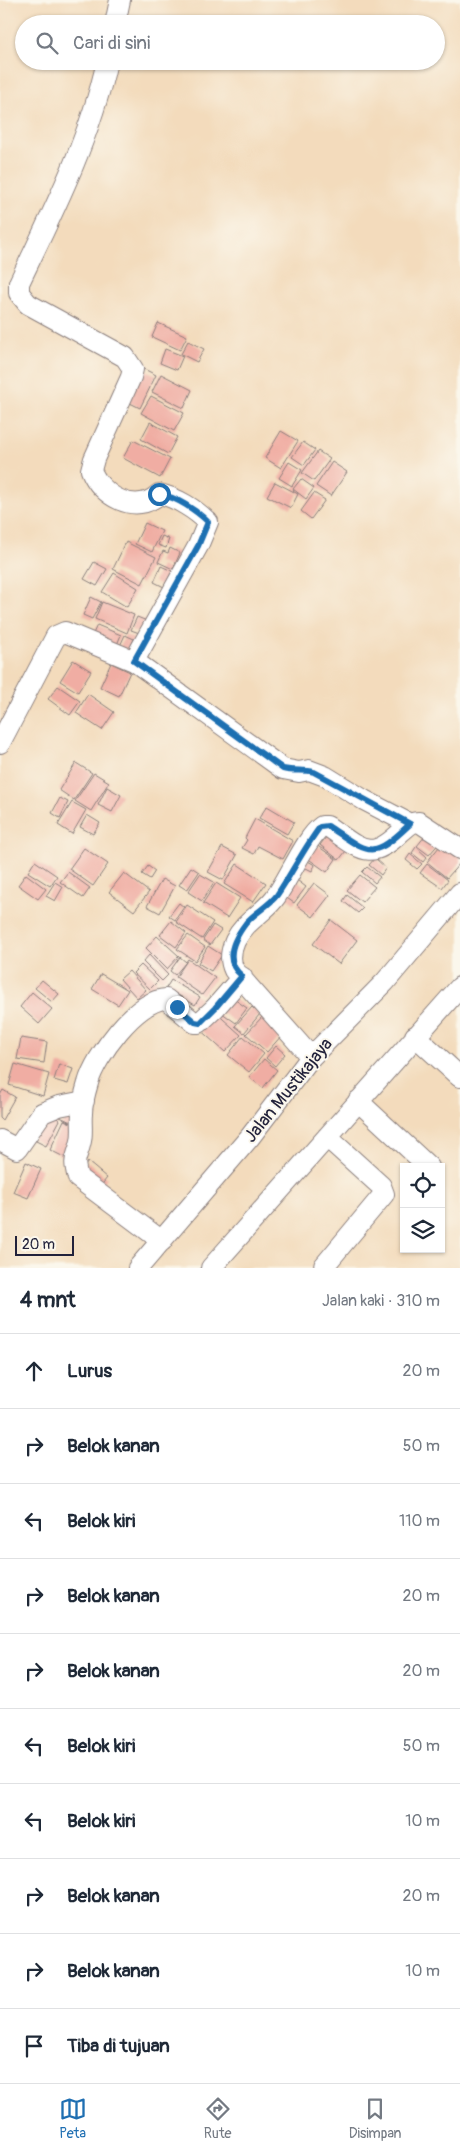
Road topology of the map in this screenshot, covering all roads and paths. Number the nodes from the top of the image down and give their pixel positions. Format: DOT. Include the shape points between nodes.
graph roads {
  1 [pos="120,0"];
  2 [pos="117,15"];
  3 [pos="104,70"];
  4 [pos="134,661"];
  5 [pos="0,743"];
  6 [pos="410,824"];
  7 [pos="460,849"];
  8 [pos="460,893"];
  9 [pos="242,976"];
  10 [pos="460,987"];
  11 [pos="415,1036"];
  12 [pos="311,1056"];
  13 [pos="460,1077"];
  14 [pos="84,1101"];
  15 [pos="358,1101"];
  16 [pos="326,1137"];
  17 [pos="0,1140"];
  18 [pos="425,1163"];
  19 [pos="162,1241"];
  20 [pos="324,1266"];
  21 [pos="138,1268"];
  22 [pos="211,1268"];
  1 -- 2 [label="street"];
  3 -- 4 [label="street" via="91,117 54,209 19,282 19,293 28,304 125,357 133,369 94,459 91,470 97,480 120,501 149,502 159,494 166,495 194,510 208,522"];
  4 -- 5 [label="street" via="69,633 58,633"];
  4 -- 6 [label="street" via="283,769 320,774"];
  6 -- 7 [label="street" via="419,822"];
  6 -- 9 [label="street" via="383,848 369,851 328,826 320,827 272,901 246,923 236,939 231,965"];
  8 -- 12 [label="street, Jalan Mustikajaya" via="385,982"];
  9 -- 12 [label="street"];
  9 -- 14 [label="street" via="200,1023 166,999 149,1004 124,1026 103,1052 88,1082"];
  10 -- 11 [label="street"];
  11 -- 13 [label="street"];
  11 -- 15 [label="street"];
  12 -- 19 [label="street, Jalan Mustikajaya" via="250,1137"];
  14 -- 17 [label="street" via="42,1113 17,1148"];
  14 -- 19 [label="street" via="81,1140 74,1162 78,1178"];
  15 -- 16 [label="street"];
  15 -- 18 [label="street"];
  16 -- 20 [label="street" via="381,1186 384,1194"];
  16 -- 22 [label="street"];
  19 -- 21 [label="street, Jalan Mustikajaya"];
}
